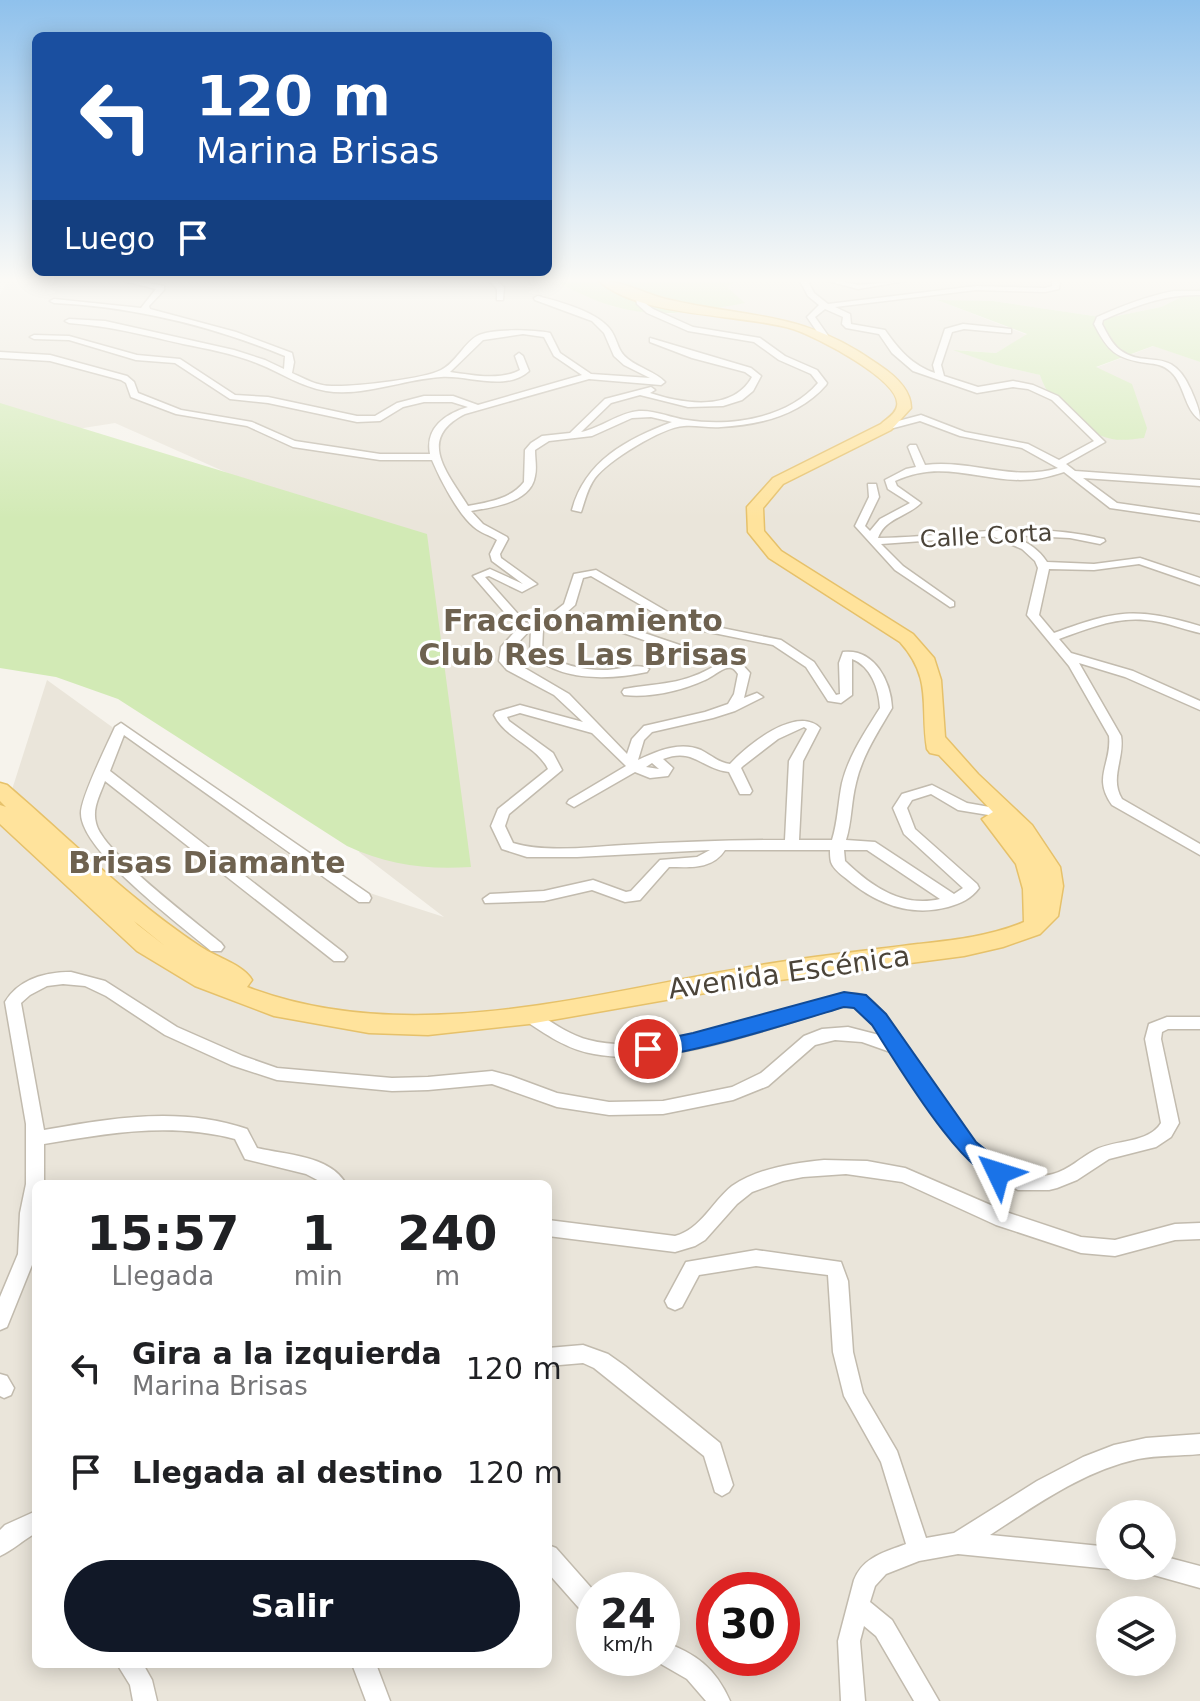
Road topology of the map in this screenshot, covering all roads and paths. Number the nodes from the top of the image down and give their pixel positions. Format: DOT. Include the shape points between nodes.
graph roads {
  1 [pos="59,360"];
  2 [pos="171,360"];
  3 [pos="253,360"];
  4 [pos="290,360"];
  5 [pos="459,360"];
  6 [pos="521,360"];
  7 [pos="566,360"];
  8 [pos="627,360"];
  9 [pos="712,360"];
  10 [pos="789,360"];
  11 [pos="862,360"];
  12 [pos="905,360"];
  13 [pos="938,360"];
  14 [pos="1131,360"];
  15 [pos="287,374"];
  16 [pos="442,374"];
  17 [pos="940,375"];
  18 [pos="589,376"];
  19 [pos="661,382"];
  20 [pos="642,393"];
  21 [pos="476,407"];
  22 [pos="1200,417"];
  23 [pos="686,423"];
  24 [pos="886,427"];
  25 [pos="572,436"];
  26 [pos="913,447"];
  27 [pos="435,457"];
  28 [pos="1065,469"];
  29 [pos="922,470"];
  30 [pos="1200,483"];
  31 [pos="872,486"];
  32 [pos="466,509"];
  33 [pos="577,510"];
  34 [pos="1200,518"];
  35 [pos="989,532"];
  36 [pos="872,541"];
  37 [pos="1100,541"];
  38 [pos="1042,565"];
  39 [pos="1200,582"];
  40 [pos="526,589"];
  41 [pos="950,604"];
  42 [pos="569,605"];
  43 [pos="554,617"];
  44 [pos="587,617"];
  45 [pos="530,628"];
  46 [pos="1200,630"];
  47 [pos="1052,638"];
  48 [pos="1067,656"];
  49 [pos="725,664"];
  50 [pos="643,669"];
  51 [pos="628,692"];
  52 [pos="757,697"];
  53 [pos="1200,706"];
  54 [pos="731,708"];
  55 [pos="596,730"];
  56 [pos="634,765"];
  57 [pos="734,768"];
  58 [pos="102,772"];
  59 [pos="0,790"];
  60 [pos="745,791"];
  61 [pos="574,803"];
  62 [pos="0,812"];
  63 [pos="996,812"];
  64 [pos="844,824"];
  65 [pos="721,845"];
  66 [pos="792,845"];
  67 [pos="870,845"];
  68 [pos="808,846"];
  69 [pos="837,847"];
  70 [pos="1200,850"];
  71 [pos="838,863"];
  72 [pos="78,883"];
  73 [pos="150,890"];
  74 [pos="364,898"];
  75 [pos="490,899"];
  76 [pos="952,900"];
  77 [pos="128,902"];
  78 [pos="145,945"];
  79 [pos="216,947"];
  80 [pos="339,957"];
  81 [pos="306,1012"];
  82 [pos="529,1015"];
  83 [pos="1200,1023"];
  84 [pos="900,1049"];
  85 [pos="36,1138"];
  86 [pos="35,1180"];
  87 [pos="334,1180"];
  88 [pos="32,1198"];
  89 [pos="552,1229"];
  90 [pos="1200,1231"];
  91 [pos="675,1301"];
  92 [pos="0,1321"];
  93 [pos="552,1357"];
  94 [pos="1200,1444"];
  95 [pos="722,1485"];
  96 [pos="32,1524"];
  97 [pos="958,1543"];
  98 [pos="0,1545"];
  99 [pos="919,1550"];
  100 [pos="1096,1557"];
  101 [pos="552,1561"];
  102 [pos="1176,1571"];
  103 [pos="1200,1577"];
  104 [pos="576,1588"];
  105 [pos="857,1605"];
  106 [pos="680,1661"];
  107 [pos="132,1668"];
  108 [pos="366,1668"];
  109 [pos="145,1701"];
  110 [pos="378,1701"];
  111 [pos="718,1701"];
  112 [pos="853,1701"];
  113 [pos="927,1701"];
  1 -- 27 [label="street" via="124,378 134,395 146,401 249,424 293,444 380,457"];
  2 -- 21 [label="street" via="233,397 357,419 377,419 406,402 424,399 453,399"];
  3 -- 15 [label="street"];
  4 -- 15 [label="street"];
  5 -- 16 [label="street"];
  6 -- 16 [label="street" via="522,375"];
  7 -- 18 [label="street"];
  8 -- 19 [label="street"];
  9 -- 20 [label="street" via="757,376 751,390 711,404 672,402"];
  10 -- 23 [label="street" via="820,376 823,383 812,397 783,412 742,422"];
  11 -- 24 [label="main road" via="903,394 901,414"];
  12 -- 17 [label="street"];
  13 -- 17 [label="street"];
  14 -- 22 [label="street" via="1171,367"];
  15 -- 16 [label="street" via="310,385 340,389"];
  17 -- 28 [label="street" via="977,390 1022,385 1062,403 1100,442"];
  18 -- 19 [label="street"];
  18 -- 21 [label="street"];
  19 -- 20 [label="street"];
  20 -- 25 [label="street" via="608,401"];
  21 -- 27 [label="street" via="440,424"];
  23 -- 25 [label="street" via="667,416 633,415"];
  23 -- 33 [label="street" via="605,460 585,481"];
  24 -- 28 [label="street" via="921,418 963,434 1025,446"];
  24 -- 63 [label="main road, Avenida Escénica" via="778,481 755,504 753,519 765,549 893,626 919,651 930,676 939,757"];
  25 -- 32 [label="street" via="548,437 532,446 529,482 521,491"];
  26 -- 29 [label="street"];
  27 -- 32 [label="street"];
  28 -- 29 [label="street" via="1020,480 966,469"];
  28 -- 30 [label="street"];
  28 -- 34 [label="street" via="1114,506"];
  29 -- 36 [label="street" via="890,480 916,503 881,521"];
  31 -- 36 [label="street" via="874,497 860,526"];
  32 -- 40 [label="street" via="479,527 503,539 496,559 531,584"];
  35 -- 36 [label="street, Calle Corta"];
  35 -- 37 [label="street, Calle Corta" via="1044,530"];
  35 -- 38 [label="street" via="1026,546"];
  36 -- 41 [label="street" via="899,568"];
  38 -- 39 [label="street" via="1094,567 1140,561"];
  38 -- 47 [label="street" via="1033,615"];
  40 -- 45 [label="street, bridge"];
  40 -- 45 [label="street" via="496,574 478,576"];
  42 -- 43 [label="street"];
  42 -- 44 [label="street"];
  42 -- 64 [label="street" via="578,576 596,573 669,617 777,642 802,657 837,699 846,695 845,658 862,657 883,688 886,708 863,745 849,783"];
  43 -- 44 [label="street"];
  43 -- 45 [label="street"];
  44 -- 49 [label="street"];
  45 -- 50 [label="street" via="536,653 554,664 596,673"];
  45 -- 55 [label="street" via="507,647 505,661 565,697"];
  46 -- 47 [label="street" via="1132,616"];
  47 -- 48 [label="street"];
  48 -- 53 [label="street" via="1129,674"];
  48 -- 70 [label="street" via="1115,736 1109,794"];
  49 -- 51 [label="street" via="678,688"];
  49 -- 54 [label="street" via="744,673"];
  52 -- 54 [label="street"];
  54 -- 56 [label="street" via="648,729 638,739"];
  55 -- 56 [label="street"];
  55 -- 65 [label="street" via="520,709 500,715 548,756 555,770 503,812 498,826 507,846 527,852 577,852"];
  56 -- 57 [label="street" via="654,776 666,768 655,759 687,749 717,767"];
  56 -- 61 [label="street"];
  57 -- 60 [label="street"];
  57 -- 66 [label="street" via="794,725 814,728 796,761"];
  58 -- 73 [label="street" via="87,818 100,843"];
  58 -- 74 [label="street" via="121,727"];
  58 -- 80 [label="street"];
  59 -- 77 [label="main road"];
  62 -- 72 [label="main road, Avenida Escénica"];
  63 -- 76 [label="street" via="963,807 928,789 907,797 900,808 909,831 972,888"];
  63 -- 82 [label="main road, Avenida Escénica" via="1033,874 1032,928 964,947 780,971"];
  64 -- 67 [label="street"];
  64 -- 69 [label="street"];
  65 -- 66 [label="street"];
  65 -- 75 [label="street" via="707,861 665,863 635,896 593,885 544,896"];
  66 -- 68 [label="street"];
  67 -- 69 [label="street"];
  67 -- 76 [label="street"];
  68 -- 69 [label="street"];
  68 -- 71 [label="street"];
  69 -- 71 [label="street"];
  71 -- 76 [label="street" via="890,901 917,906"];
  72 -- 77 [label="main road"];
  72 -- 78 [label="main road, Avenida Escénica"];
  73 -- 77 [label="street"];
  73 -- 79 [label="street"];
  77 -- 78 [label="main road"];
  77 -- 81 [label="main road" via="218,970"];
  78 -- 81 [label="main road, Avenida Escénica" via="204,980 274,1007"];
  81 -- 82 [label="main road, Avenida Escénica" via="397,1025"];
  82 -- 84 [label="street" via="548,1029 595,1048 648,1049 852,998 868,1006"];
  83 -- 84 [label="street" via="1155,1028 1170,1123 1166,1134 1155,1143 1118,1147 1072,1175 1034,1185 998,1173 968,1148"];
  84 -- 85 [label="street" via="851,1034 829,1034 798,1048 760,1083 730,1095 608,1111 550,1099 502,1080 352,1082 278,1074 167,1030 111,989 72,978 21,989 13,1002"];
  85 -- 86 [label="street"];
  85 -- 87 [label="street" via="120,1124 224,1128 241,1134 251,1154 315,1168"];
  88 -- 92 [label="street" via="27,1254"];
  89 -- 90 [label="street" via="675,1244 695,1237 746,1187 838,1165 905,1175 1038,1231 1103,1248 1168,1232"];
  91 -- 99 [label="street" via="693,1268 756,1258 834,1268 843,1352 854,1396 890,1458"];
  93 -- 95 [label="street" via="583,1354 618,1373 713,1450"];
  94 -- 97 [label="street" via="1140,1448 1109,1458 1061,1480"];
  96 -- 98 [label="street"];
  97 -- 99 [label="street"];
  97 -- 100 [label="street"];
  99 -- 105 [label="street" via="878,1566 865,1580"];
  101 -- 104 [label="street"];
  102 -- 103 [label="street"];
  105 -- 112 [label="street" via="849,1641"];
  105 -- 113 [label="street" via="884,1628"];
  106 -- 111 [label="street" via="713,1687"];
  107 -- 109 [label="street"];
  108 -- 110 [label="street"];
}
